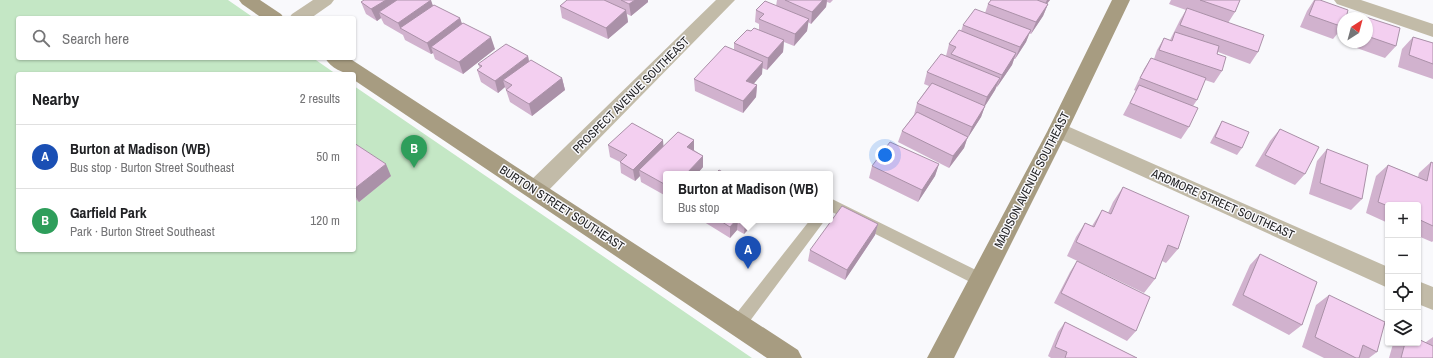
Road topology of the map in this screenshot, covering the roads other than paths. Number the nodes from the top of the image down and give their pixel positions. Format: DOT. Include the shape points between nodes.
graph roads {
  1 [pos="248,0"];
  2 [pos="325,0"];
  3 [pos="726,0"];
  4 [pos="1120,0"];
  5 [pos="1343,0"];
  6 [pos="272,16"];
  7 [pos="301,16"];
  8 [pos="1433,30"];
  9 [pos="338,60"];
  10 [pos="1058,130"];
  11 [pos="535,190"];
  12 [pos="833,206"];
  13 [pos="816,223"];
  14 [pos="1385,277"];
  15 [pos="981,280"];
  16 [pos="1421,293"];
  17 [pos="1433,299"];
  18 [pos="738,324"];
  19 [pos="789,358"];
  20 [pos="940,358"];
  1 -- 6 [label="main road"];
  2 -- 7 [label="street"];
  3 -- 11 [label="street, PROSPECT AVENUE SOUTHEAST"];
  4 -- 10 [label="main road, MADISON AVENUE SOUTHEAST"];
  5 -- 8 [label="street"];
  9 -- 11 [label="main road, BURTON STREET SOUTHEAST"];
  10 -- 14 [label="street, ARDMORE STREET SOUTHEAST"];
  10 -- 15 [label="main road, MADISON AVENUE SOUTHEAST"];
  11 -- 18 [label="main road, BURTON STREET SOUTHEAST"];
  12 -- 15 [label="lane"];
  13 -- 18 [label="lane"];
  15 -- 20 [label="main road, MADISON AVENUE SOUTHEAST"];
  16 -- 17 [label="street"];
  18 -- 19 [label="main road, BURTON STREET SOUTHEAST"];
}
